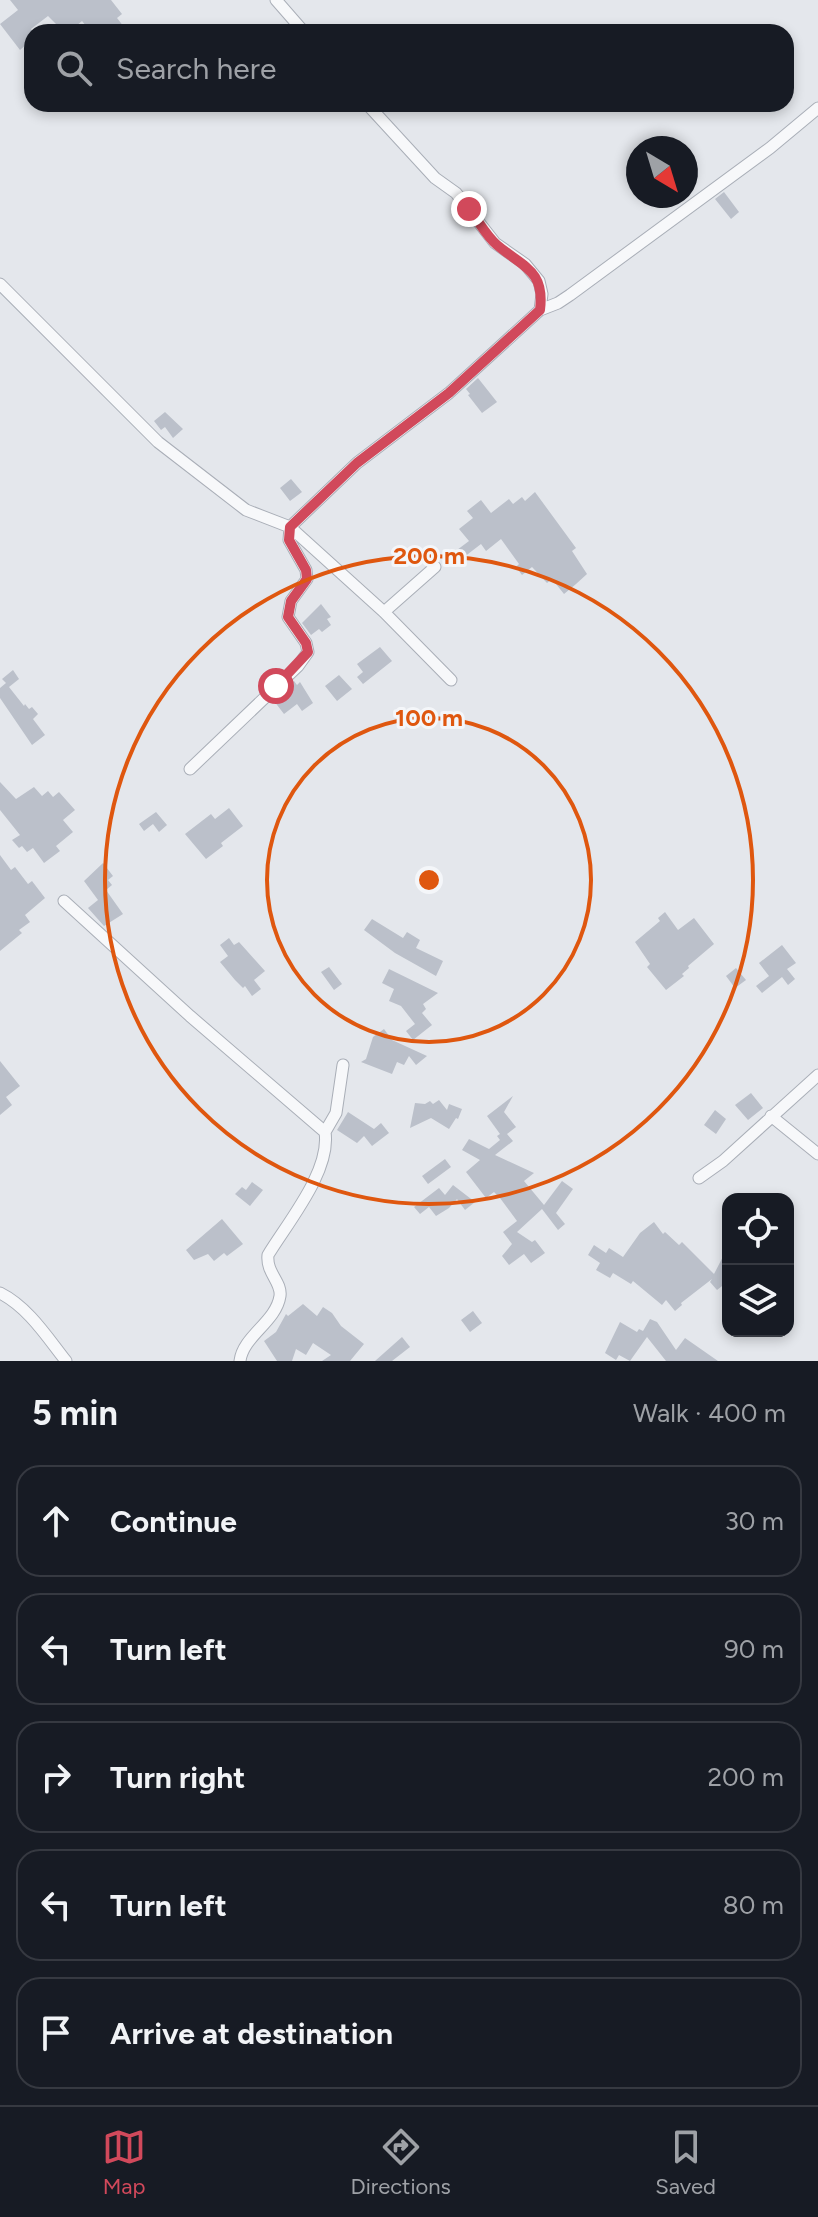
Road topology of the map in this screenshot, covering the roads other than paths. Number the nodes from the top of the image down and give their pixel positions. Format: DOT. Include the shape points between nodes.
graph roads {
  1 [pos="276,0"];
  2 [pos="297,24"];
  3 [pos="818,108"];
  4 [pos="374,112"];
  5 [pos="0,284"];
  6 [pos="540,310"];
  7 [pos="290,527"];
  8 [pos="435,567"];
  9 [pos="384,612"];
  10 [pos="451,680"];
  11 [pos="190,769"];
  12 [pos="64,901"];
  13 [pos="343,1065"];
  14 [pos="818,1075"];
  15 [pos="771,1116"];
  16 [pos="325,1132"];
  17 [pos="818,1154"];
  18 [pos="699,1178"];
  19 [pos="0,1293"];
  20 [pos="66,1361"];
  21 [pos="240,1361"];
  1 -- 2 [label="street"];
  3 -- 6 [label="street" via="570,295"];
  4 -- 6 [label="street" via="435,178 456,193 495,243 525,264 539,281"];
  5 -- 7 [label="street" via="158,442 246,510"];
  6 -- 7 [label="street" via="449,393 357,463"];
  7 -- 9 [label="street"];
  7 -- 11 [label="street" via="289,540 307,579 291,601 288,617 308,652"];
  8 -- 9 [label="street"];
  9 -- 10 [label="street"];
  12 -- 16 [label="street"];
  13 -- 16 [label="street" via="336,1113"];
  14 -- 15 [label="street"];
  15 -- 17 [label="street"];
  15 -- 18 [label="street"];
  16 -- 21 [label="street" via="327,1147 315,1179 268,1255 267,1267 280,1298"];
  19 -- 20 [label="street" via="37,1324"];
}
